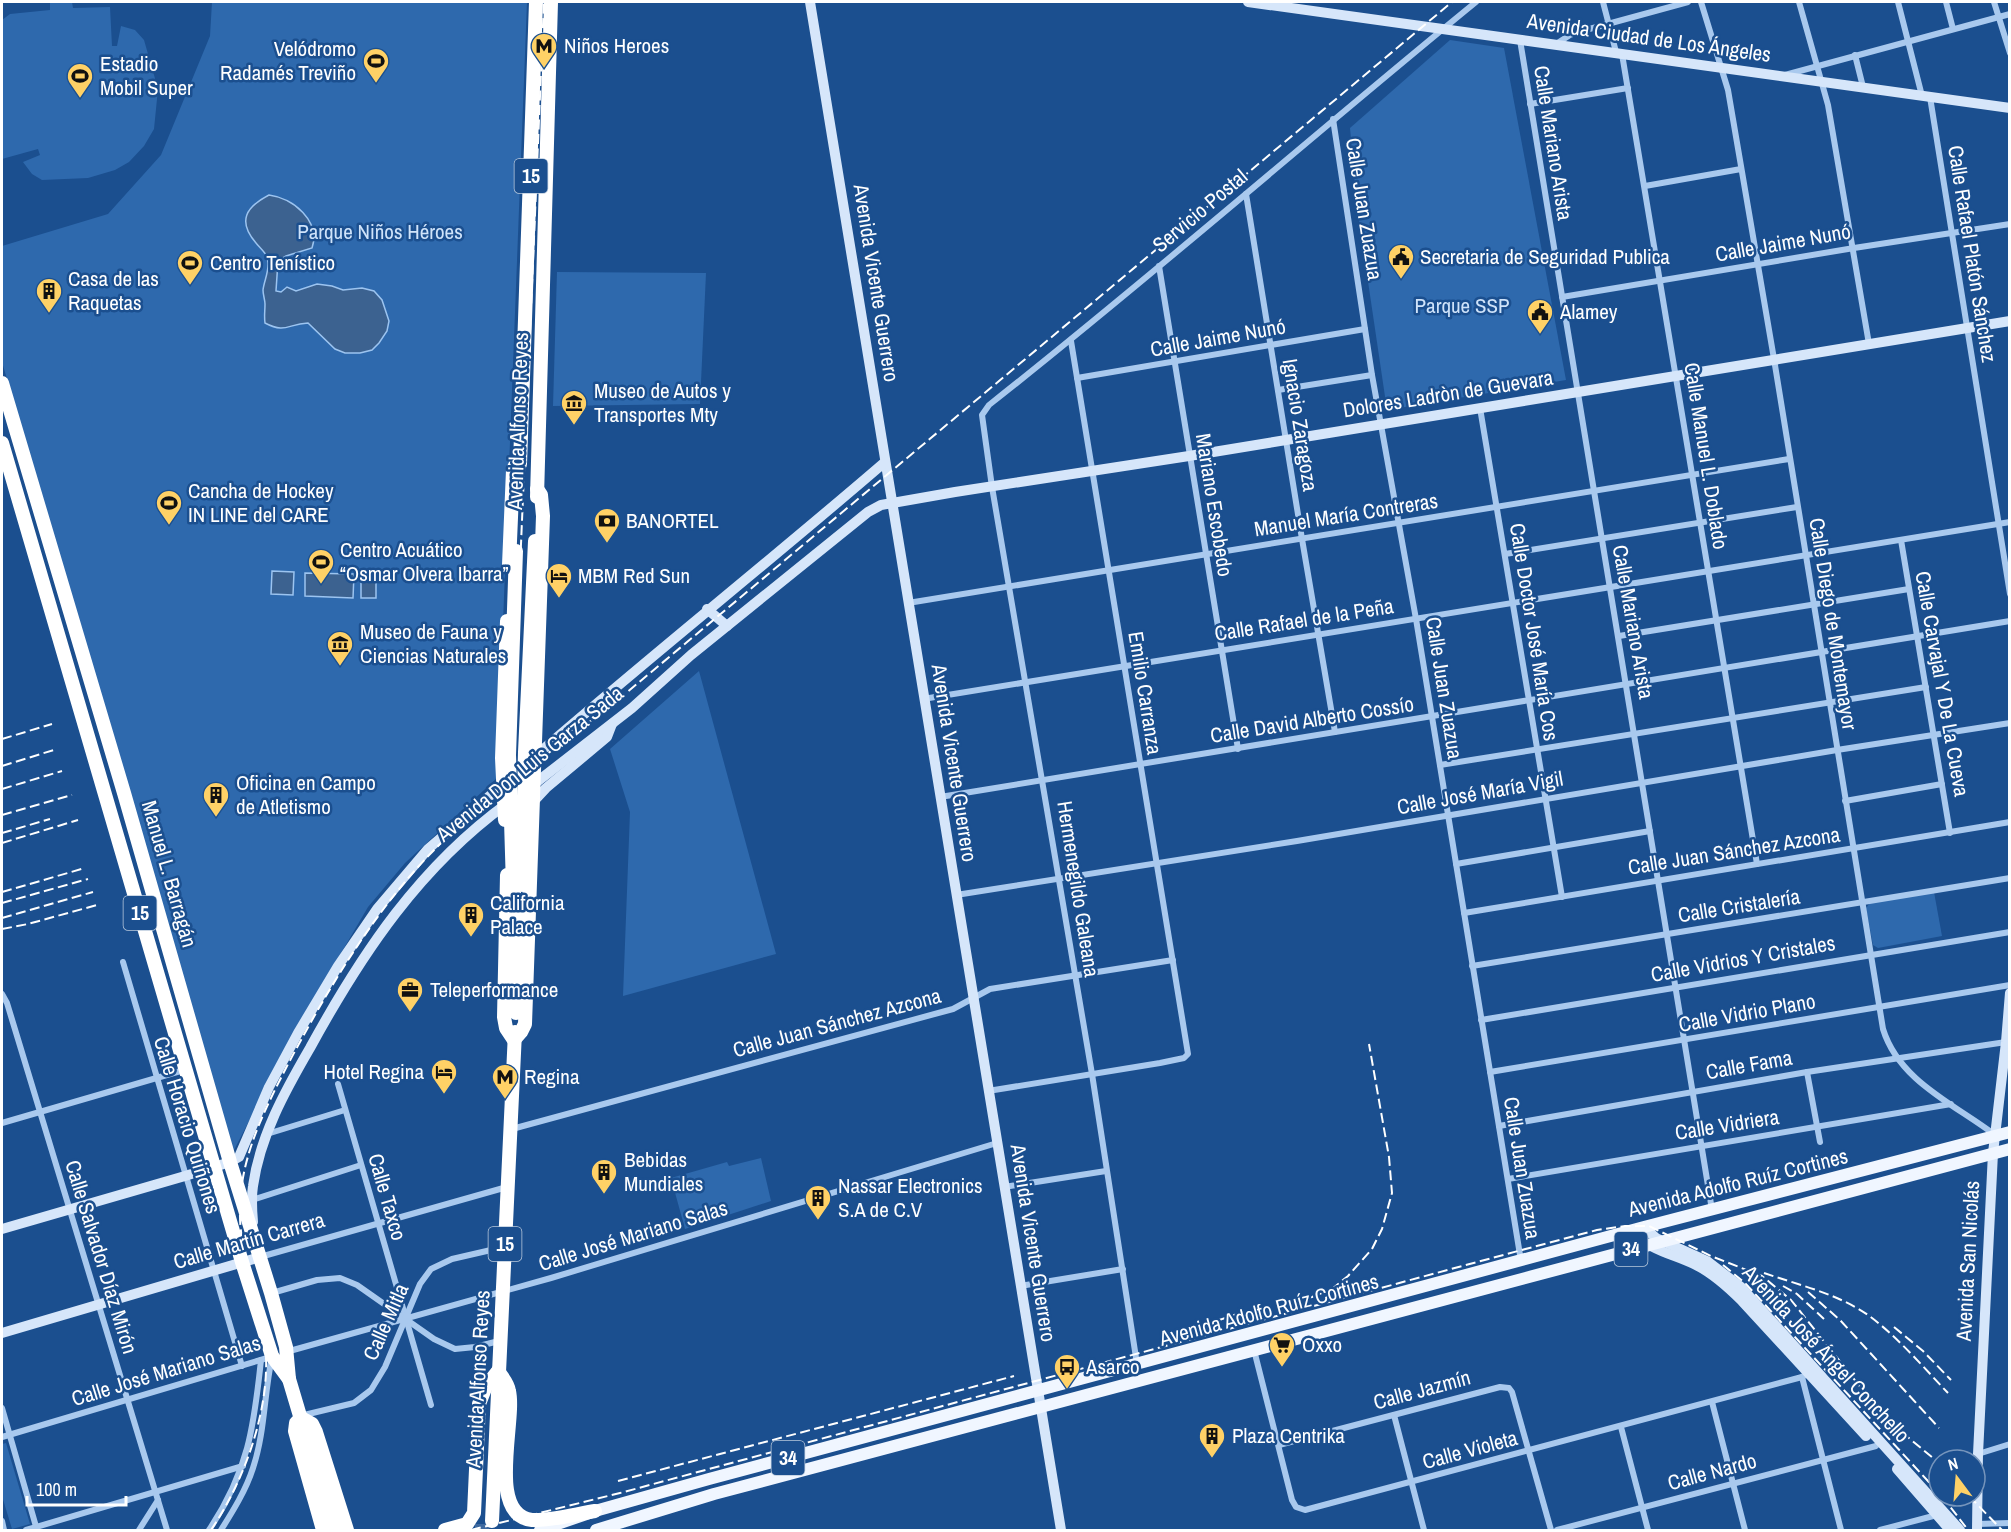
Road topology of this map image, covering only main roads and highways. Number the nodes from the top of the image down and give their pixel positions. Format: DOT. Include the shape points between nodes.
graph roads {
  1 [pos="536,2"];
  2 [pos="551,2"];
  3 [pos="547,161"];
  4 [pos="530,187"];
  5 [pos="2,383"];
  6 [pos="2,443"];
  7 [pos="520,455"];
  8 [pos="537,489"];
  9 [pos="503,785"];
  10 [pos="533,785"];
  11 [pos="504,805"];
  12 [pos="532,808"];
  13 [pos="111,814"];
  14 [pos="530,840"];
  15 [pos="506,854"];
  16 [pos="517,914"];
  17 [pos="159,919"];
  18 [pos="514,1040"];
  19 [pos="2010,1132"];
  20 [pos="2010,1149"];
  21 [pos="1747,1202"];
  22 [pos="1750,1219"];
  23 [pos="1579,1245"];
  24 [pos="1586,1262"];
  25 [pos="498,1371"];
  26 [pos="289,1378"];
  27 [pos="301,1417"];
  28 [pos="596,1511"];
  29 [pos="487,1523"];
  30 [pos="324,1530"];
  31 [pos="334,1530"];
  32 [pos="347,1530"];
  33 [pos="445,1530"];
  34 [pos="540,1530"];
  35 [pos="596,1530"];
  1 -- 4 [label="highway, Avenida Alfonso Reyes / 15"];
  2 -- 3 [label="highway, Avenida Alfonso Reyes / 15"];
  3 -- 4 [label="highway"];
  3 -- 8 [label="highway, Avenida Alfonso Reyes / 15"];
  4 -- 7 [label="highway, Avenida Alfonso Reyes / 15"];
  5 -- 17 [label="highway, Manuel L. Barragán / 15"];
  6 -- 13 [label="highway, Manuel L. Barragán / 15"];
  7 -- 9 [label="highway" via="513,470"];
  7 -- 16 [label="highway, Avenida Alfonso Reyes / 15, bridge" via="509,755"];
  8 -- 10 [label="highway" via="543,516"];
  8 -- 16 [label="highway, Avenida Alfonso Reyes / 15, bridge" via="522,886"];
  9 -- 10 [label="highway"];
  9 -- 11 [label="highway"];
  10 -- 12 [label="highway"];
  11 -- 12 [label="highway"];
  11 -- 15 [label="highway"];
  12 -- 14 [label="highway"];
  13 -- 17 [label="highway" via="127,829 149,902"];
  13 -- 26 [label="highway, Manuel L. Barragán / 15" via="242,1262 266,1358"];
  14 -- 15 [label="highway"];
  14 -- 18 [label="highway" via="525,1024"];
  15 -- 18 [label="highway" via="504,1017"];
  16 -- 18 [label="highway, Avenida Alfonso Reyes / 15, bridge"];
  17 -- 26 [label="highway, Manuel L. Barragán / 15" via="272,1293 287,1352"];
  18 -- 25 [label="highway, Avenida Alfonso Reyes / 15"];
  19 -- 21 [label="main road, Avenida Adolfo Ruíz Cortines / 34"];
  20 -- 22 [label="main road, Avenida Adolfo Ruíz Cortines / 34"];
  21 -- 22 [label="main road" via="1745,1211"];
  21 -- 23 [label="main road, Avenida Adolfo Ruíz Cortines / 34"];
  22 -- 24 [label="main road, Avenida Adolfo Ruíz Cortines / 34"];
  23 -- 24 [label="main road" via="1586,1248"];
  23 -- 28 [label="main road, Avenida Adolfo Ruíz Cortines / 34"];
  24 -- 35 [label="main road, Avenida Adolfo Ruíz Cortines / 34" via="714,1494"];
  25 -- 28 [label="highway" via="510,1393 506,1488 511,1507 530,1520"];
  25 -- 29 [label="highway, Avenida Alfonso Reyes / 15" via="494,1463 486,1478"];
  25 -- 33 [label="highway" via="486,1386 480,1404 473,1518 467,1524"];
  26 -- 27 [label="highway, Manuel L. Barragán / 15"];
  27 -- 30 [label="highway" via="295,1431"];
  27 -- 31 [label="highway, Manuel L. Barragán / 15"];
  27 -- 32 [label="highway" via="316,1432"];
  28 -- 34 [label="main road, Avenida Adolfo Ruíz Cortines / 34"];
}
